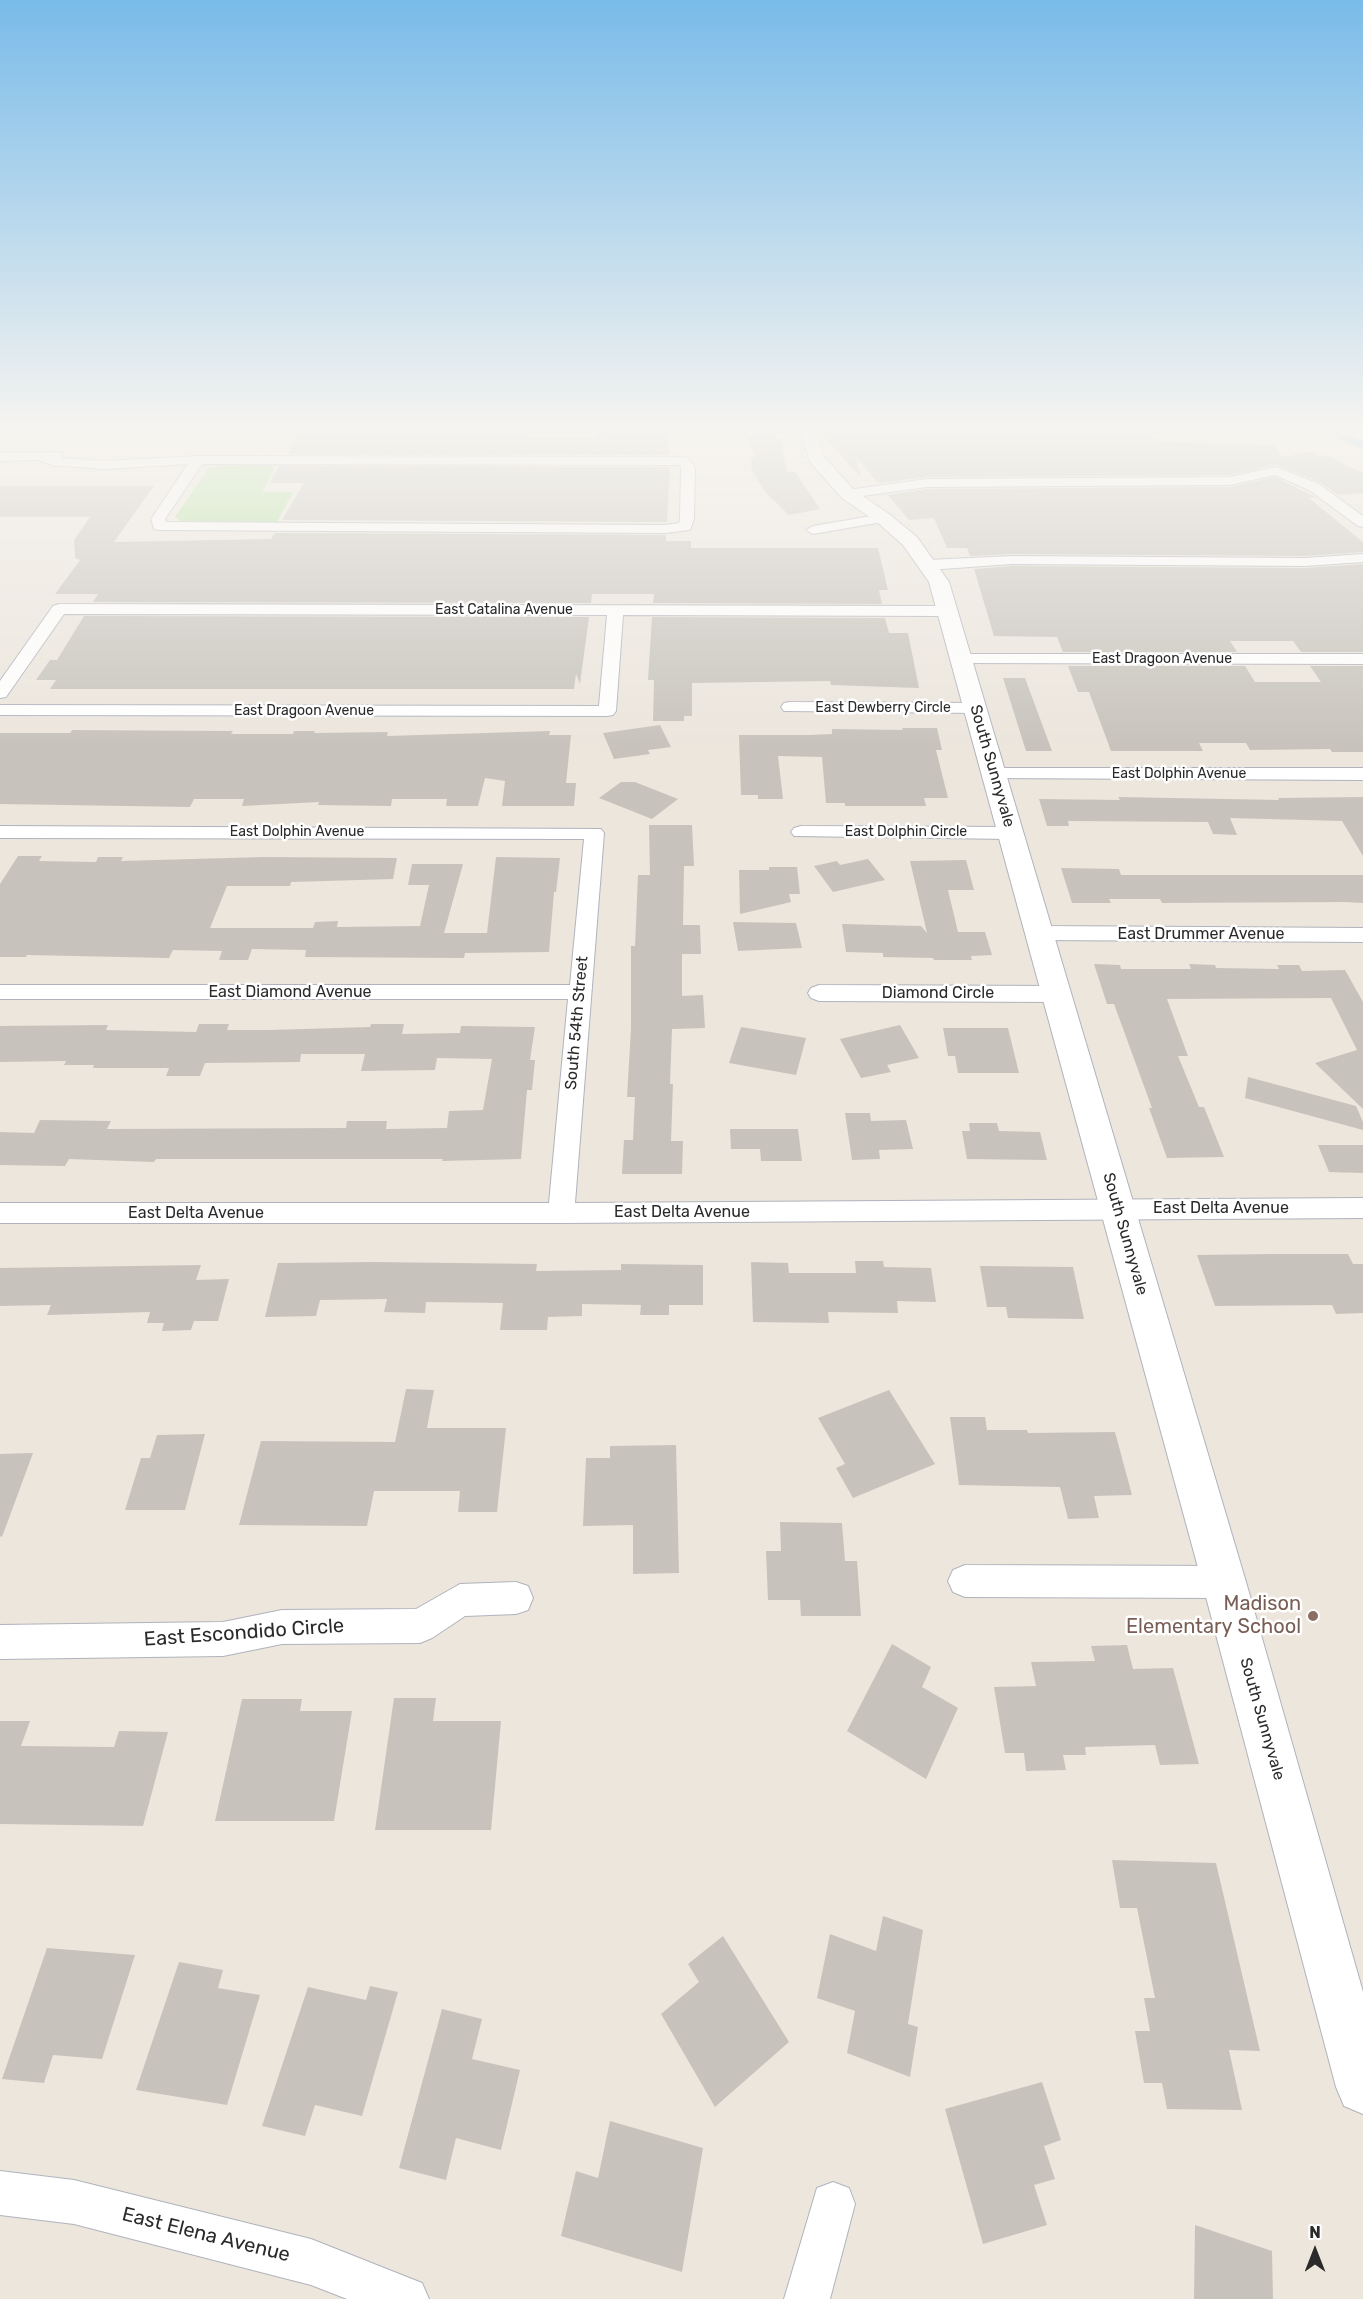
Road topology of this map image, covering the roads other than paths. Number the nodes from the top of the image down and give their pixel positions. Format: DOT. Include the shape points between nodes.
graph roads {
  1 [pos="904,535"];
  2 [pos="1363,558"];
  3 [pos="928,565"];
  4 [pos="615,610"];
  5 [pos="948,611"];
  6 [pos="962,659"];
  7 [pos="1363,659"];
  8 [pos="0,693"];
  9 [pos="790,707"];
  10 [pos="976,708"];
  11 [pos="0,710"];
  12 [pos="994,774"];
  13 [pos="1363,774"];
  14 [pos="0,832"];
  15 [pos="801,832"];
  16 [pos="594,833"];
  17 [pos="1011,833"];
  18 [pos="1040,933"];
  19 [pos="1363,935"];
  20 [pos="0,992"];
  21 [pos="579,992"];
  22 [pos="819,993"];
  23 [pos="1057,994"];
  24 [pos="1363,1208"];
  25 [pos="1117,1209"];
  26 [pos="0,1213"];
  27 [pos="561,1213"];
  28 [pos="965,1581"];
  29 [pos="1224,1582"];
  30 [pos="516,1598"];
  31 [pos="0,1642"];
  32 [pos="1363,2087"];
  33 [pos="0,2193"];
  34 [pos="834,2204"];
  35 [pos="406,2299"];
  36 [pos="807,2299"];
  1 -- 3 [label="street, South Sunnyvale"];
  2 -- 3 [label="street" via="1305,562 1012,560"];
  3 -- 5 [label="street, South Sunnyvale" via="939,582"];
  4 -- 5 [label="street, East Catalina Avenue"];
  4 -- 8 [label="street, East Catalina Avenue" via="59,609"];
  4 -- 11 [label="street, East Dragoon Avenue" via="607,711"];
  5 -- 6 [label="street, South Sunnyvale"];
  6 -- 7 [label="street, East Dragoon Avenue"];
  6 -- 10 [label="street, South Sunnyvale"];
  9 -- 10 [label="street, East Dewberry Circle"];
  10 -- 12 [label="street, South Sunnyvale"];
  12 -- 13 [label="street, East Dolphin Avenue"];
  12 -- 17 [label="street, South Sunnyvale"];
  14 -- 16 [label="street, East Dolphin Avenue"];
  15 -- 17 [label="street, East Dolphin Circle"];
  16 -- 21 [label="street, South 54th Street"];
  17 -- 18 [label="street, South Sunnyvale"];
  18 -- 19 [label="street, East Drummer Avenue"];
  18 -- 23 [label="street, South Sunnyvale"];
  20 -- 21 [label="street, East Diamond Avenue"];
  21 -- 27 [label="street, South 54th Street"];
  22 -- 23 [label="street, Diamond Circle"];
  23 -- 25 [label="street, South Sunnyvale"];
  24 -- 25 [label="street, East Delta Avenue"];
  25 -- 27 [label="street, East Delta Avenue"];
  25 -- 29 [label="street, South Sunnyvale"];
  26 -- 27 [label="street, East Delta Avenue"];
  28 -- 29 [label="street"];
  29 -- 32 [label="street, South Sunnyvale"];
  30 -- 31 [label="street, East Escondido Circle" via="460,1600 420,1626 282,1627 223,1639"];
  33 -- 35 [label="street, East Elena Avenue" via="74,2202 311,2262"];
  34 -- 36 [label="street"];
}
